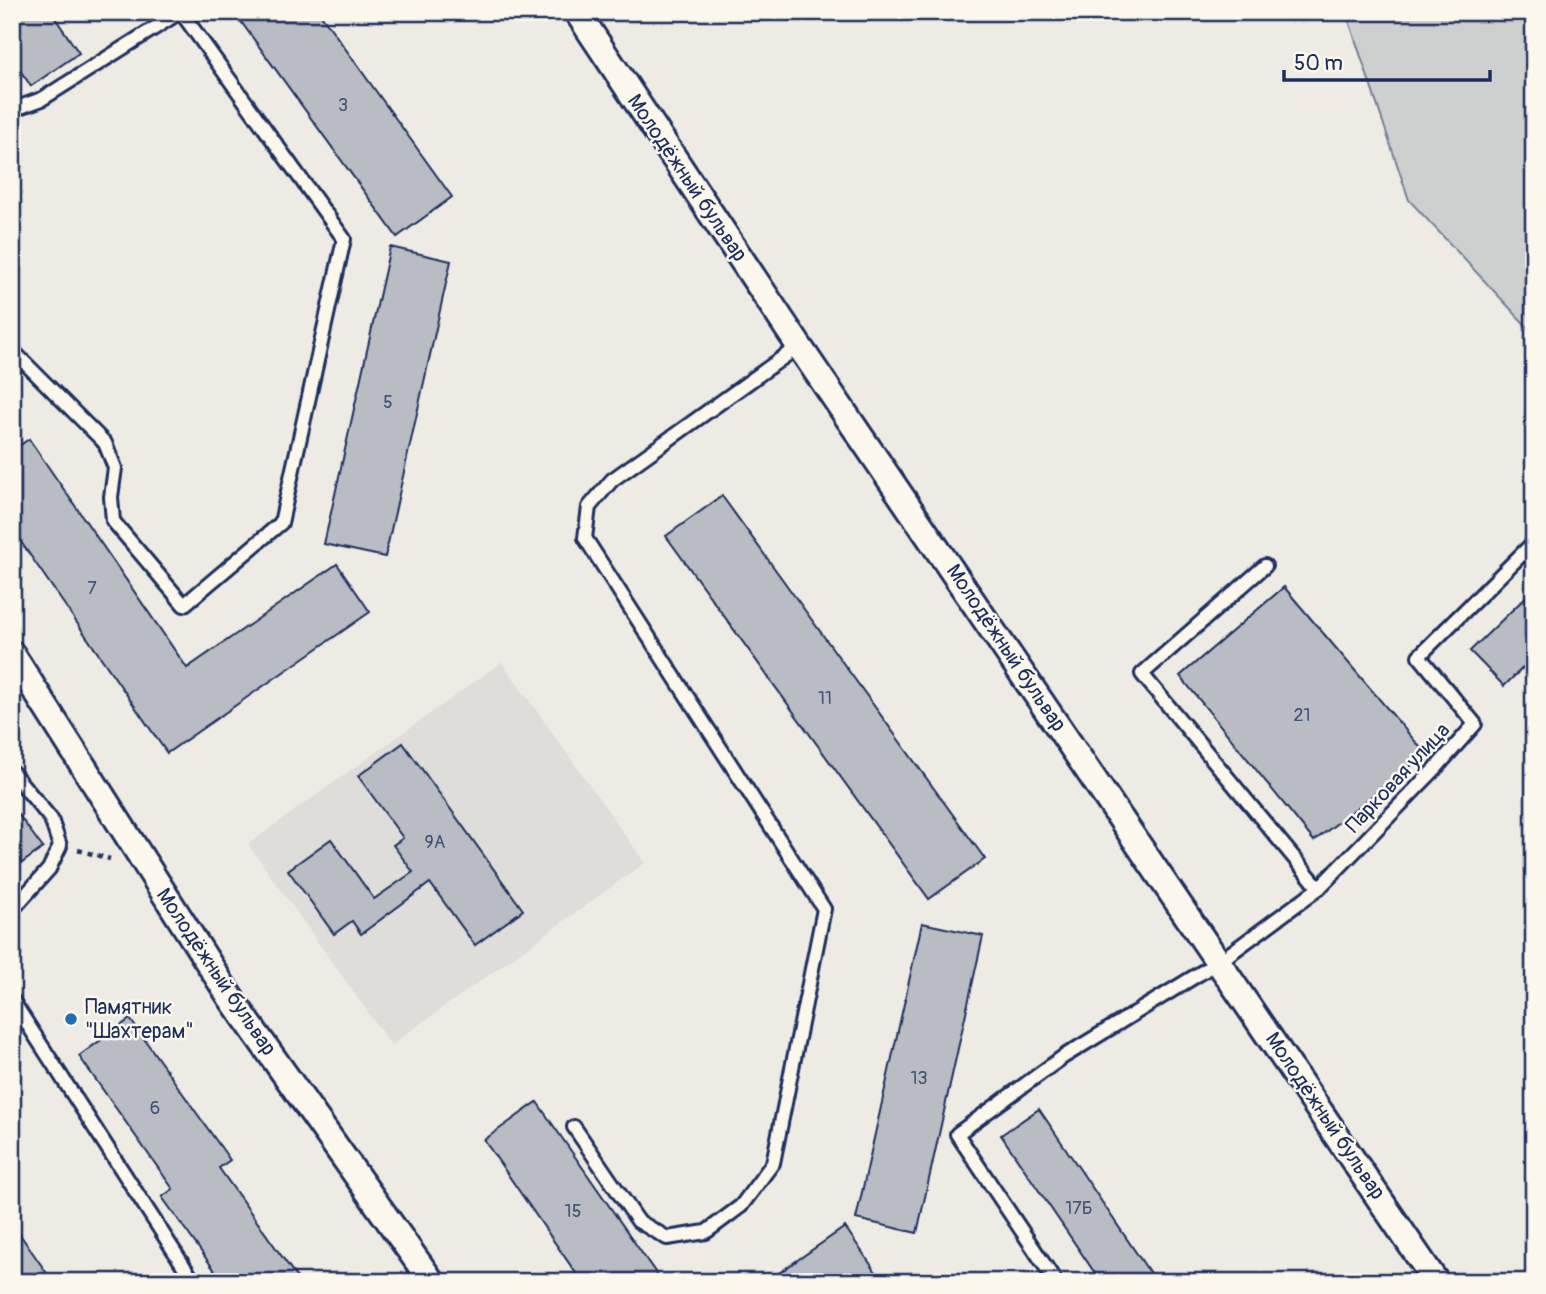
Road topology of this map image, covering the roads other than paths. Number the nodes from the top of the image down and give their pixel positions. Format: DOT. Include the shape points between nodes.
graph roads {
  1 [pos="181,12"];
  2 [pos="576,12"];
  3 [pos="12,110"];
  4 [pos="799,346"];
  5 [pos="12,350"];
  6 [pos="1534,542"];
  7 [pos="1265,566"];
  8 [pos="12,654"];
  9 [pos="12,772"];
  10 [pos="1319,888"];
  11 [pos="12,910"];
  12 [pos="1220,961"];
  13 [pos="12,1000"];
  14 [pos="573,1127"];
  15 [pos="194,1282"];
  16 [pos="432,1282"];
  17 [pos="1056,1282"];
  18 [pos="1437,1282"];
  1 -- 3 [label="lane" via="42,99"];
  1 -- 5 [label="lane" via="344,239 281,523 184,605 113,521 115,468 105,443"];
  2 -- 4 [label="street, Молодёжный бульвар"];
  4 -- 12 [label="street, Молодёжный бульвар"];
  4 -- 14 [label="lane" via="612,480 589,507 585,538 824,909 773,1163 741,1206 706,1232 667,1238 638,1221"];
  6 -- 10 [label="lane, Парковая улица" via="1419,656 1475,724"];
  7 -- 10 [label="lane" via="1142,674"];
  8 -- 16 [label="street, Молодёжный бульвар" via="230,997"];
  9 -- 11 [label="lane" via="51,819 60,846 49,869"];
  10 -- 12 [label="lane, Парковая улица"];
  12 -- 17 [label="lane, Парковая улица" via="1063,1057 957,1134"];
  12 -- 18 [label="street, Молодёжный бульвар"];
  13 -- 15 [label="lane"];
}
